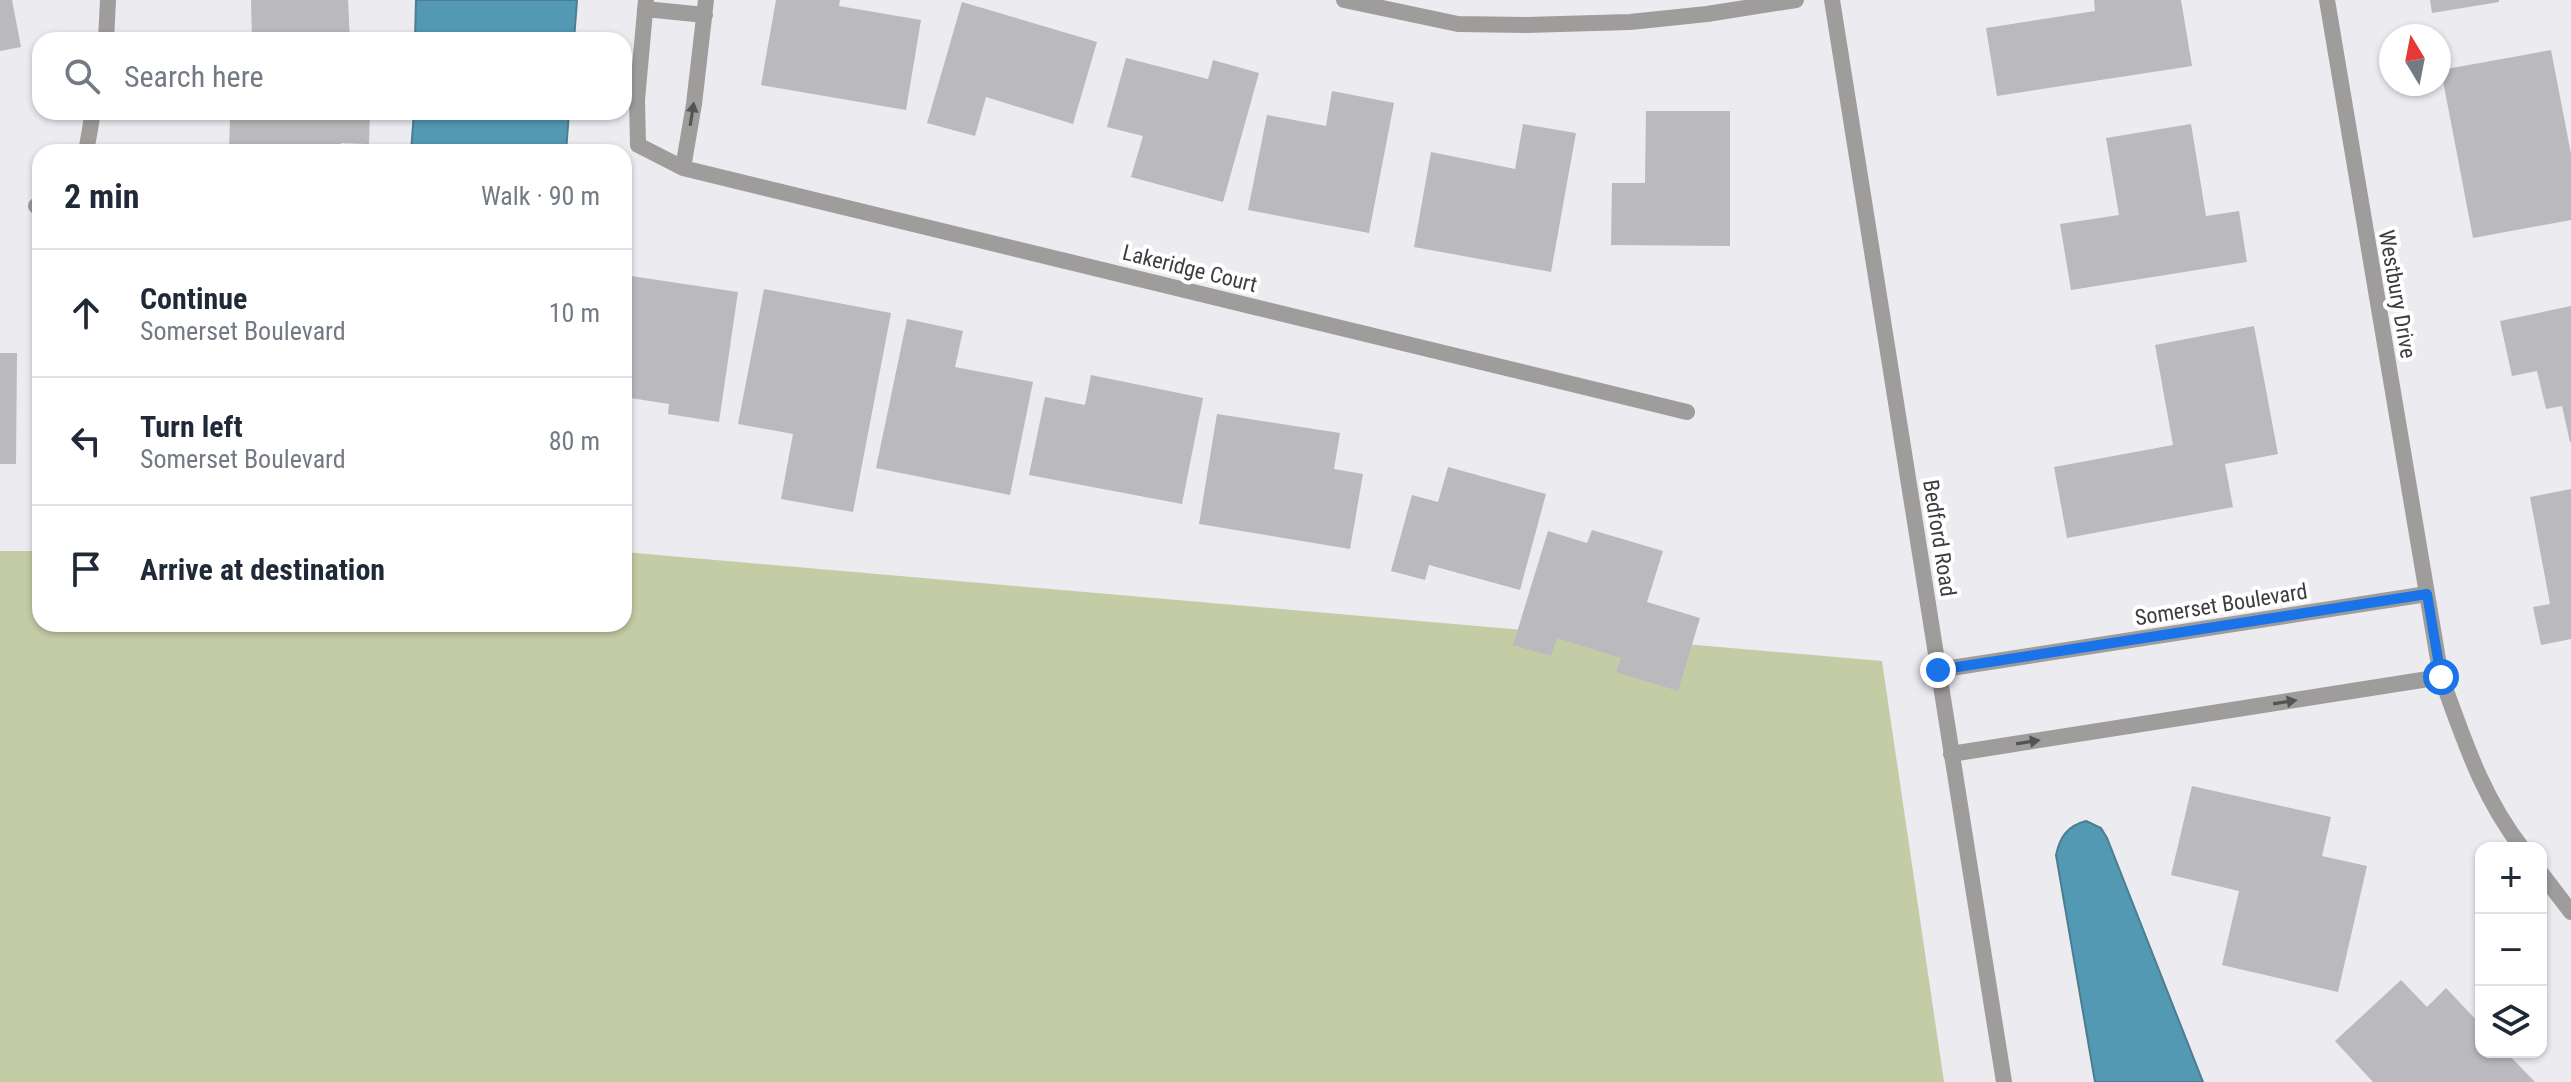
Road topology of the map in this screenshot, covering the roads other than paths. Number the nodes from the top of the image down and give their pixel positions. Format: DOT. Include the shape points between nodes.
graph roads {
  1 [pos="108,0"];
  2 [pos="1344,0"];
  3 [pos="1796,0"];
  4 [pos="1832,0"];
  5 [pos="2327,0"];
  6 [pos="645,5"];
  7 [pos="706,8"];
  8 [pos="106,32"];
  9 [pos="92,120"];
  10 [pos="87,144"];
  11 [pos="683,168"];
  12 [pos="1687,412"];
  13 [pos="2427,594"];
  14 [pos="1938,670"];
  15 [pos="2441,677"];
  16 [pos="1951,754"];
  17 [pos="2517,842"];
  18 [pos="2547,881"];
  19 [pos="2571,912"];
  20 [pos="2004,1082"];
  1 -- 8 [label="street"];
  2 -- 3 [label="street" via="1458,24 1526,25 1646,20"];
  4 -- 14 [label="street, Bedford Road"];
  5 -- 13 [label="street, Westbury Drive"];
  6 -- 7 [label="street, Lakeridge Court"];
  6 -- 11 [label="street, Lakeridge Court" via="638,145"];
  11 -- 7 [label="street, Lakeridge Court, one-way"];
  9 -- 10 [label="street"];
  11 -- 12 [label="street, Lakeridge Court"];
  13 -- 14 [label="street, Somerset Boulevard"];
  13 -- 15 [label="street"];
  14 -- 16 [label="street, Bedford Road"];
  16 -- 15 [label="street, one-way"];
  15 -- 17 [label="street" via="2475,771"];
  16 -- 20 [label="street, Bedford Road"];
  18 -- 19 [label="street"];
}
